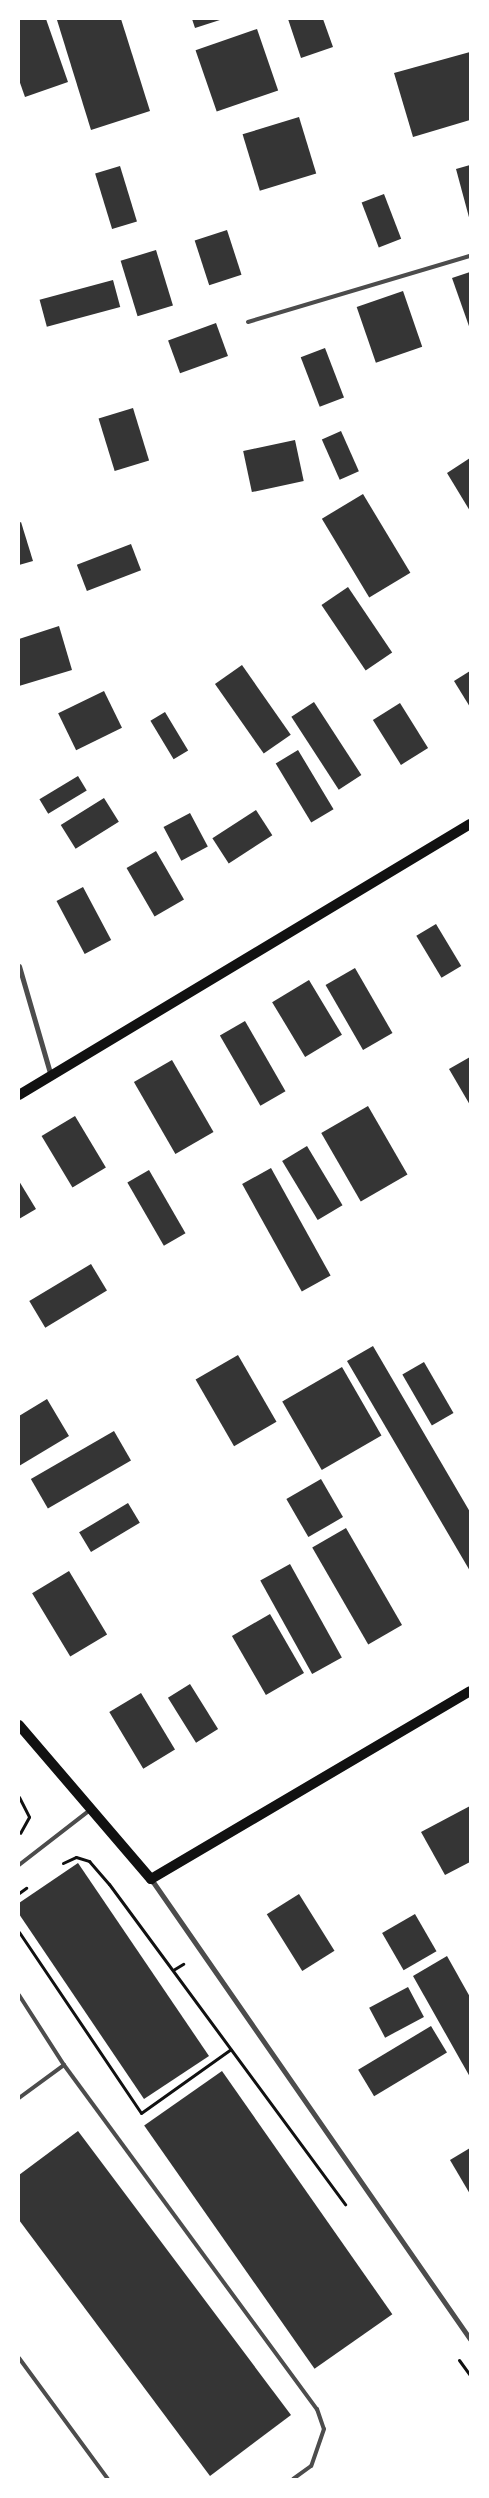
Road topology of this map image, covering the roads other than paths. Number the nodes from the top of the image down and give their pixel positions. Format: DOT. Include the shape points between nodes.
graph roads {
  1 [pos="470,256"];
  2 [pos="248,322"];
  3 [pos="470,824"];
  4 [pos="19,966"];
  5 [pos="52,1077"];
  6 [pos="19,1095"];
  7 [pos="470,1691"];
  8 [pos="19,1725"];
  9 [pos="90,1810"];
  10 [pos="19,1865"];
  11 [pos="151,1879"];
  12 [pos="19,1995"];
  13 [pos="64,2064"];
  14 [pos="19,2098"];
  15 [pos="470,2339"];
  16 [pos="19,2358"];
  17 [pos="108,2479"];
  18 [pos="293,2479"];
  1 -- 2 [label="lane"];
  3 -- 5 [label="main road"];
  4 -- 5 [label="street"];
  5 -- 6 [label="main road"];
  7 -- 11 [label="main road"];
  8 -- 9 [label="main road"];
  9 -- 10 [label="lane"];
  9 -- 11 [label="main road"];
  11 -- 15 [label="street"];
  12 -- 13 [label="lane"];
  13 -- 14 [label="lane"];
  13 -- 18 [label="lane" via="317,2409 324,2429 311,2466"];
  16 -- 17 [label="lane"];
}
